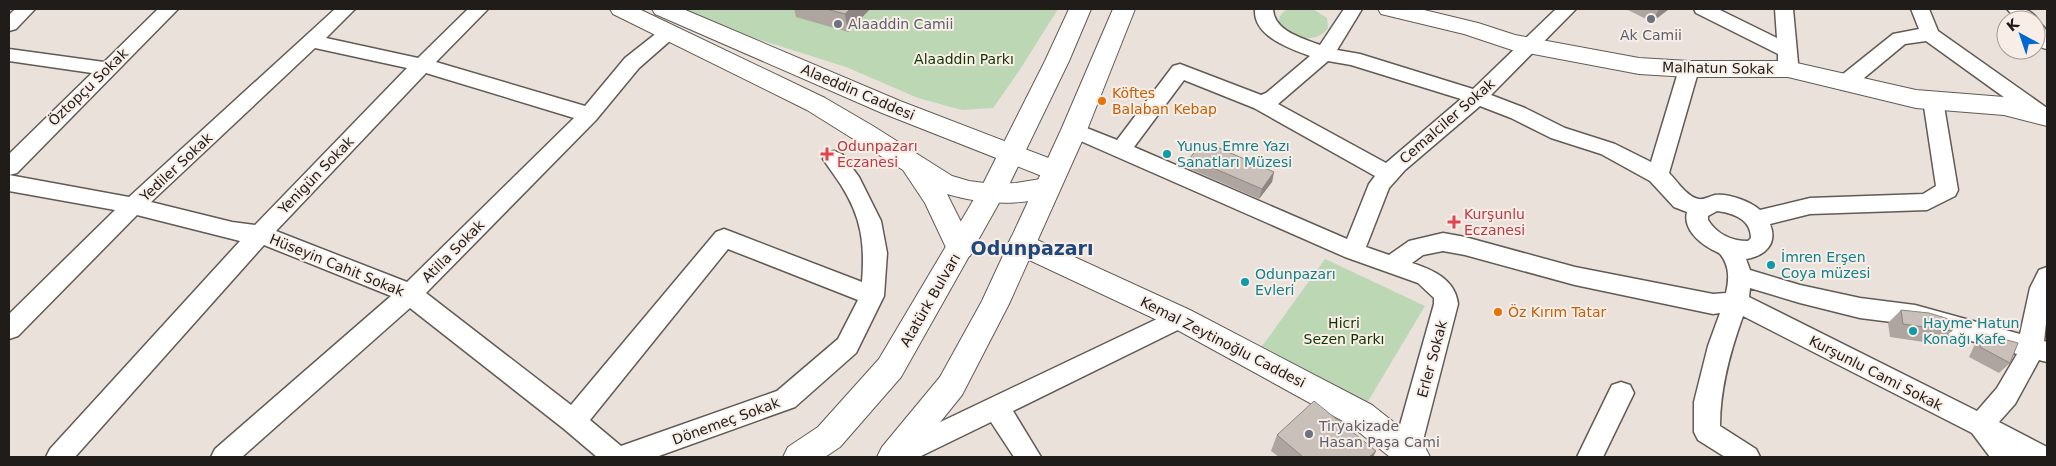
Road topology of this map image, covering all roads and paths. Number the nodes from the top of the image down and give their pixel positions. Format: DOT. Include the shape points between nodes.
graph roads {
  1 [pos="26,9"];
  2 [pos="169,9"];
  3 [pos="346,9"];
  4 [pos="479,9"];
  5 [pos="621,9"];
  6 [pos="663,9"];
  7 [pos="1080,9"];
  8 [pos="1124,9"];
  9 [pos="1264,9"];
  10 [pos="1353,9"];
  11 [pos="1389,9"];
  12 [pos="1566,9"];
  13 [pos="1704,9"];
  14 [pos="1784,9"];
  15 [pos="1920,9"];
  16 [pos="9,25"];
  17 [pos="670,32"];
  18 [pos="1930,34"];
  19 [pos="310,41"];
  20 [pos="1529,46"];
  21 [pos="1324,54"];
  22 [pos="9,55"];
  23 [pos="1787,60"];
  24 [pos="422,65"];
  25 [pos="107,69"];
  26 [pos="1689,69"];
  27 [pos="1845,83"];
  28 [pos="1477,97"];
  29 [pos="1934,100"];
  30 [pos="1261,103"];
  31 [pos="589,115"];
  32 [pos="2046,117"];
  33 [pos="1074,130"];
  34 [pos="1121,150"];
  35 [pos="1011,153"];
  36 [pos="834,159"];
  37 [pos="909,162"];
  38 [pos="9,167"];
  39 [pos="1388,174"];
  40 [pos="1658,175"];
  41 [pos="1051,179"];
  42 [pos="9,183"];
  43 [pos="992,194"];
  44 [pos="133,206"];
  45 [pos="1700,208"];
  46 [pos="1756,219"];
  47 [pos="260,234"];
  48 [pos="1022,244"];
  49 [pos="960,248"];
  50 [pos="1730,248"];
  51 [pos="1353,251"];
  52 [pos="1392,265"];
  53 [pos="1741,276"];
  54 [pos="2047,276"];
  55 [pos="410,294"];
  56 [pos="872,296"];
  57 [pos="1736,302"];
  58 [pos="1180,318"];
  59 [pos="9,329"];
  60 [pos="2039,349"];
  61 [pos="1620,393"];
  62 [pos="996,407"];
  63 [pos="573,421"];
  64 [pos="1981,425"];
  65 [pos="1407,456"];
  66 [pos="59,457"];
  67 [pos="224,457"];
  68 [pos="615,457"];
  69 [pos="624,457"];
  70 [pos="799,457"];
  71 [pos="894,457"];
  72 [pos="1028,457"];
  73 [pos="1590,457"];
  74 [pos="1747,457"];
  75 [pos="2005,457"];
  76 [pos="2042,457"];
  1 -- 16 [label="street"];
  2 -- 25 [label="street, Öztopçu Sokak"];
  3 -- 19 [label="street, Yediler Sokak"];
  4 -- 24 [label="street, Yenigün Sokak"];
  5 -- 17 [label="main road, Alaeddin Caddesi"];
  6 -- 35 [label="main road, Alaeddin Caddesi" via="891,107"];
  7 -- 35 [label="main road, Atatürk Bulvarı"];
  8 -- 33 [label="main road"];
  9 -- 21 [label="street" via="1266,22 1276,33"];
  10 -- 21 [label="street"];
  11 -- 20 [label="main road, Malhatun Sokak"];
  12 -- 20 [label="street, Cemalciler Sokak"];
  13 -- 23 [label="street"];
  14 -- 23 [label="street"];
  15 -- 18 [label="street"];
  17 -- 31 [label="street, Atilla Sokak" via="632,63"];
  17 -- 37 [label="main road, Alaeddin Caddesi" via="816,104"];
  18 -- 27 [label="street" via="1900,38"];
  18 -- 32 [label="street"];
  19 -- 24 [label="street"];
  19 -- 44 [label="street, Yediler Sokak"];
  20 -- 26 [label="main road, Malhatun Sokak" via="1639,66"];
  20 -- 28 [label="street, Cemalciler Sokak"];
  21 -- 28 [label="street" via="1353,59"];
  21 -- 30 [label="street" via="1273,98"];
  22 -- 25 [label="street"];
  23 -- 26 [label="main road, Malhatun Sokak"];
  23 -- 27 [label="main road, Malhatun Sokak"];
  24 -- 31 [label="street"];
  24 -- 47 [label="street, Yenigün Sokak"];
  25 -- 38 [label="street, Öztopçu Sokak"];
  26 -- 40 [label="street"];
  27 -- 29 [label="main road, Malhatun Sokak"];
  28 -- 39 [label="street, Cemalciler Sokak"];
  28 -- 40 [label="street" via="1558,133 1608,149"];
  29 -- 32 [label="main road, Malhatun Sokak" via="2004,106"];
  29 -- 46 [label="street" via="1947,190 1927,202 1810,206"];
  30 -- 34 [label="street" via="1180,71"];
  30 -- 39 [label="street"];
  31 -- 55 [label="street, Atilla Sokak"];
  33 -- 34 [label="street"];
  33 -- 41 [label="main road"];
  34 -- 51 [label="street"];
  35 -- 41 [label="main road, Alaeddin Caddesi"];
  35 -- 43 [label="main road, Atatürk Bulvarı"];
  36 -- 56 [label="street, Dönemeç Sokak" via="851,183 870,221 876,253"];
  37 -- 43 [label="main road, Alaeddin Caddesi" via="943,183"];
  37 -- 49 [label="main road" via="936,198"];
  39 -- 51 [label="street, Cemalciler Sokak" via="1380,184"];
  40 -- 45 [label="street" via="1682,201"];
  41 -- 43 [label="main road, Alaeddin Caddesi" via="1016,193"];
  41 -- 48 [label="main road"];
  42 -- 44 [label="street, Hüseyin Cahit Sokak"];
  43 -- 49 [label="main road, Atatürk Bulvarı"];
  44 -- 47 [label="street, Hüseyin Cahit Sokak" via="232,231"];
  44 -- 59 [label="street, Yediler Sokak"];
  45 -- 46 [label="street" via="1707,204 1727,204"];
  45 -- 50 [label="street" via="1697,222 1702,231"];
  46 -- 50 [label="street" via="1763,234 1758,246 1740,250"];
  47 -- 55 [label="street, Hüseyin Cahit Sokak"];
  47 -- 66 [label="street, Yenigün Sokak"];
  48 -- 58 [label="main road, Kemal Zeytinoğlu Caddesi"];
  48 -- 71 [label="main road" via="995,304 951,386"];
  49 -- 70 [label="main road, Atatürk Bulvarı" via="890,368 829,437"];
  50 -- 53 [label="street"];
  51 -- 52 [label="street"];
  52 -- 57 [label="street" via="1416,247 1443,242 1574,276 1713,304"];
  52 -- 65 [label="street, Erler Sokak" via="1426,277 1445,294 1446,304"];
  53 -- 57 [label="street"];
  53 -- 60 [label="street" via="1860,308 1915,315"];
  54 -- 60 [label="street" via="2033,325"];
  55 -- 63 [label="street, Hüseyin Cahit Sokak"];
  55 -- 67 [label="street, Atilla Sokak"];
  56 -- 63 [label="street" via="724,238"];
  56 -- 69 [label="street, Dönemeç Sokak" via="847,346 786,399"];
  57 -- 64 [label="street, Kurşunlu Cami Sokak"];
  57 -- 74 [label="street" via="1720,346 1707,402 1707,432"];
  58 -- 62 [label="street"];
  58 -- 65 [label="main road, Kemal Zeytinoğlu Caddesi" via="1361,415"];
  60 -- 64 [label="street" via="2031,351 2006,396"];
  61 -- 73 [label="street"];
  62 -- 71 [label="street"];
  62 -- 72 [label="street"];
  63 -- 68 [label="street, Hüseyin Cahit Sokak"];
  64 -- 75 [label="street, Kurşunlu Cami Sokak"];
  64 -- 76 [label="street"];
}
